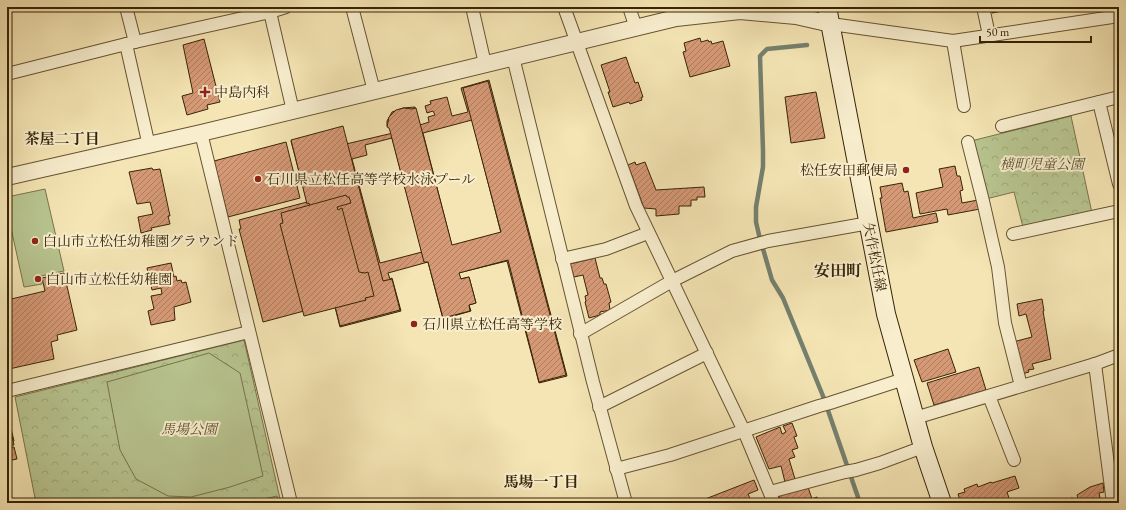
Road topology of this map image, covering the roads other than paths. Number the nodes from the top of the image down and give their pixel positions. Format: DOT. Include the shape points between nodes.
graph roads {
  1 [pos="126,7"];
  2 [pos="286,7"];
  3 [pos="352,7"];
  4 [pos="472,7"];
  5 [pos="564,7"];
  6 [pos="629,7"];
  7 [pos="983,7"];
  8 [pos="270,12"];
  9 [pos="829,15"];
  10 [pos="1119,16"];
  11 [pos="636,28"];
  12 [pos="990,35"];
  13 [pos="953,41"];
  14 [pos="576,42"];
  15 [pos="130,43"];
  16 [pos="513,57"];
  17 [pos="485,64"];
  18 [pos="7,74"];
  19 [pos="374,91"];
  20 [pos="1119,97"];
  21 [pos="1099,102"];
  22 [pos="964,106"];
  23 [pos="293,111"];
  24 [pos="1002,126"];
  25 [pos="201,133"];
  26 [pos="968,142"];
  27 [pos="149,146"];
  28 [pos="7,177"];
  29 [pos="1119,184"];
  30 [pos="1119,211"];
  31 [pos="869,223"];
  32 [pos="648,233"];
  33 [pos="1013,234"];
  34 [pos="562,259"];
  35 [pos="672,281"];
  36 [pos="249,332"];
  37 [pos="580,334"];
  38 [pos="707,353"];
  39 [pos="1119,354"];
  40 [pos="1095,364"];
  41 [pos="904,379"];
  42 [pos="1022,386"];
  43 [pos="7,391"];
  44 [pos="989,396"];
  45 [pos="599,407"];
  46 [pos="915,418"];
  47 [pos="744,431"];
  48 [pos="923,447"];
  49 [pos="1014,460"];
  50 [pos="616,469"];
  51 [pos="772,497"];
  52 [pos="291,503"];
  53 [pos="626,503"];
  54 [pos="942,503"];
  55 [pos="1113,503"];
  1 -- 15 [label="street"];
  2 -- 8 [label="street"];
  3 -- 19 [label="street"];
  4 -- 17 [label="street"];
  5 -- 14 [label="street"];
  6 -- 11 [label="street"];
  7 -- 12 [label="street"];
  8 -- 15 [label="street"];
  8 -- 23 [label="street"];
  9 -- 11 [label="street" via="796,16 740,11 676,18"];
  9 -- 13 [label="street"];
  9 -- 31 [label="main road, 矢作松任線"];
  10 -- 12 [label="street"];
  11 -- 14 [label="street"];
  12 -- 13 [label="street"];
  13 -- 22 [label="street"];
  14 -- 16 [label="street"];
  14 -- 32 [label="street"];
  15 -- 18 [label="street"];
  15 -- 27 [label="street"];
  16 -- 17 [label="street"];
  16 -- 34 [label="street"];
  17 -- 19 [label="street"];
  19 -- 23 [label="street"];
  20 -- 21 [label="street"];
  21 -- 24 [label="street"];
  21 -- 29 [label="street"];
  23 -- 25 [label="street"];
  25 -- 27 [label="street"];
  25 -- 36 [label="street"];
  26 -- 42 [label="street" via="998,267 1005,323"];
  27 -- 28 [label="street"];
  30 -- 33 [label="street"];
  31 -- 35 [label="street" via="768,241 732,251"];
  31 -- 41 [label="main road, 矢作松任線" via="886,314"];
  32 -- 34 [label="street" via="606,249"];
  32 -- 35 [label="street"];
  34 -- 37 [label="street"];
  35 -- 37 [label="street"];
  35 -- 38 [label="street"];
  36 -- 43 [label="street"];
  36 -- 52 [label="street"];
  37 -- 45 [label="street"];
  38 -- 45 [label="street"];
  38 -- 47 [label="street"];
  39 -- 40 [label="street"];
  40 -- 42 [label="street"];
  40 -- 55 [label="street"];
  41 -- 46 [label="main road, 矢作松任線"];
  41 -- 47 [label="street"];
  42 -- 44 [label="street"];
  44 -- 46 [label="street"];
  44 -- 49 [label="street"];
  45 -- 50 [label="street"];
  46 -- 48 [label="main road, 矢作松任線"];
  47 -- 50 [label="street"];
  47 -- 51 [label="street"];
  48 -- 51 [label="street"];
  48 -- 54 [label="main road, 矢作松任線"];
  50 -- 53 [label="street"];
}
